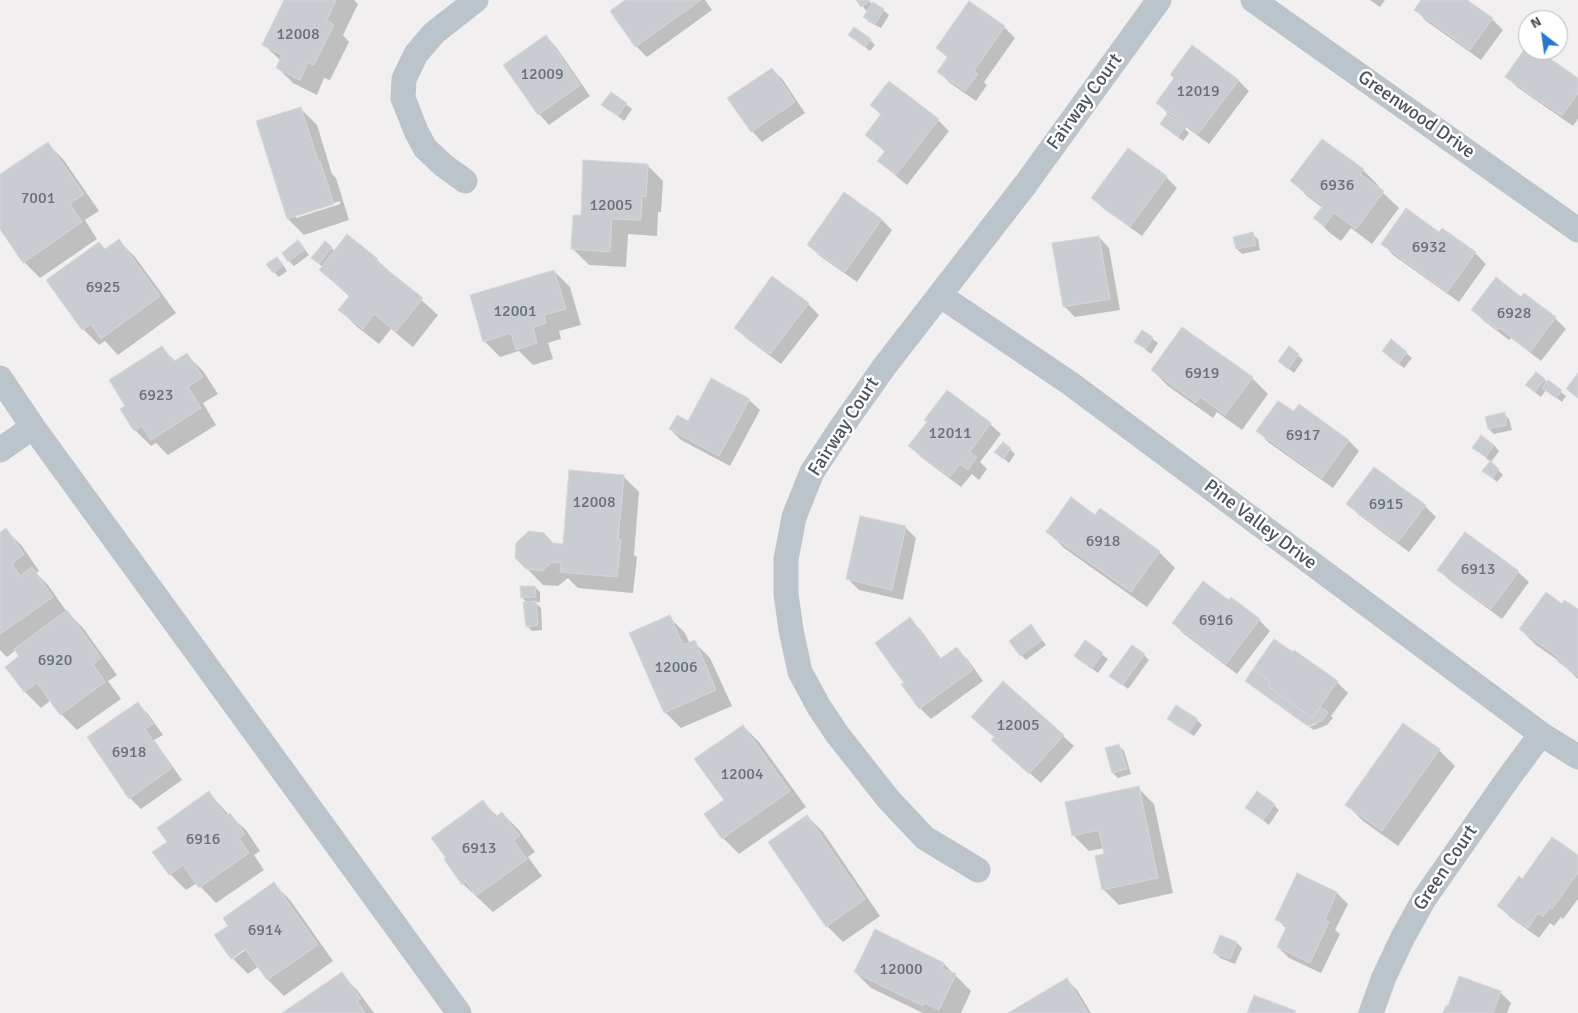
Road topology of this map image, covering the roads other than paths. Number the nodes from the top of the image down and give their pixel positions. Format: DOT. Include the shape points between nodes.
graph roads {
  1 [pos="476,0"];
  2 [pos="1159,0"];
  3 [pos="1253,0"];
  4 [pos="466,182"];
  5 [pos="1578,230"];
  6 [pos="941,296"];
  7 [pos="0,378"];
  8 [pos="33,427"];
  9 [pos="0,450"];
  10 [pos="1541,734"];
  11 [pos="1578,758"];
  12 [pos="978,870"];
  13 [pos="459,1013"];
  14 [pos="1371,1013"];
  1 -- 4 [label="street" via="434,33 416,54 404,79 403,98 426,148"];
  2 -- 6 [label="street, Fairway Court"];
  3 -- 5 [label="street, Greenwood Drive"];
  6 -- 10 [label="street, Pine Valley Drive" via="1071,384"];
  6 -- 12 [label="street, Fairway Court" via="884,367 812,472 794,517 786,559 786,594 800,672 837,734 889,800 926,838"];
  7 -- 8 [label="street"];
  8 -- 9 [label="street"];
  8 -- 13 [label="street"];
  10 -- 11 [label="street, Pine Valley Drive"];
  10 -- 14 [label="street, Green Court" via="1424,899 1384,977"];
}
